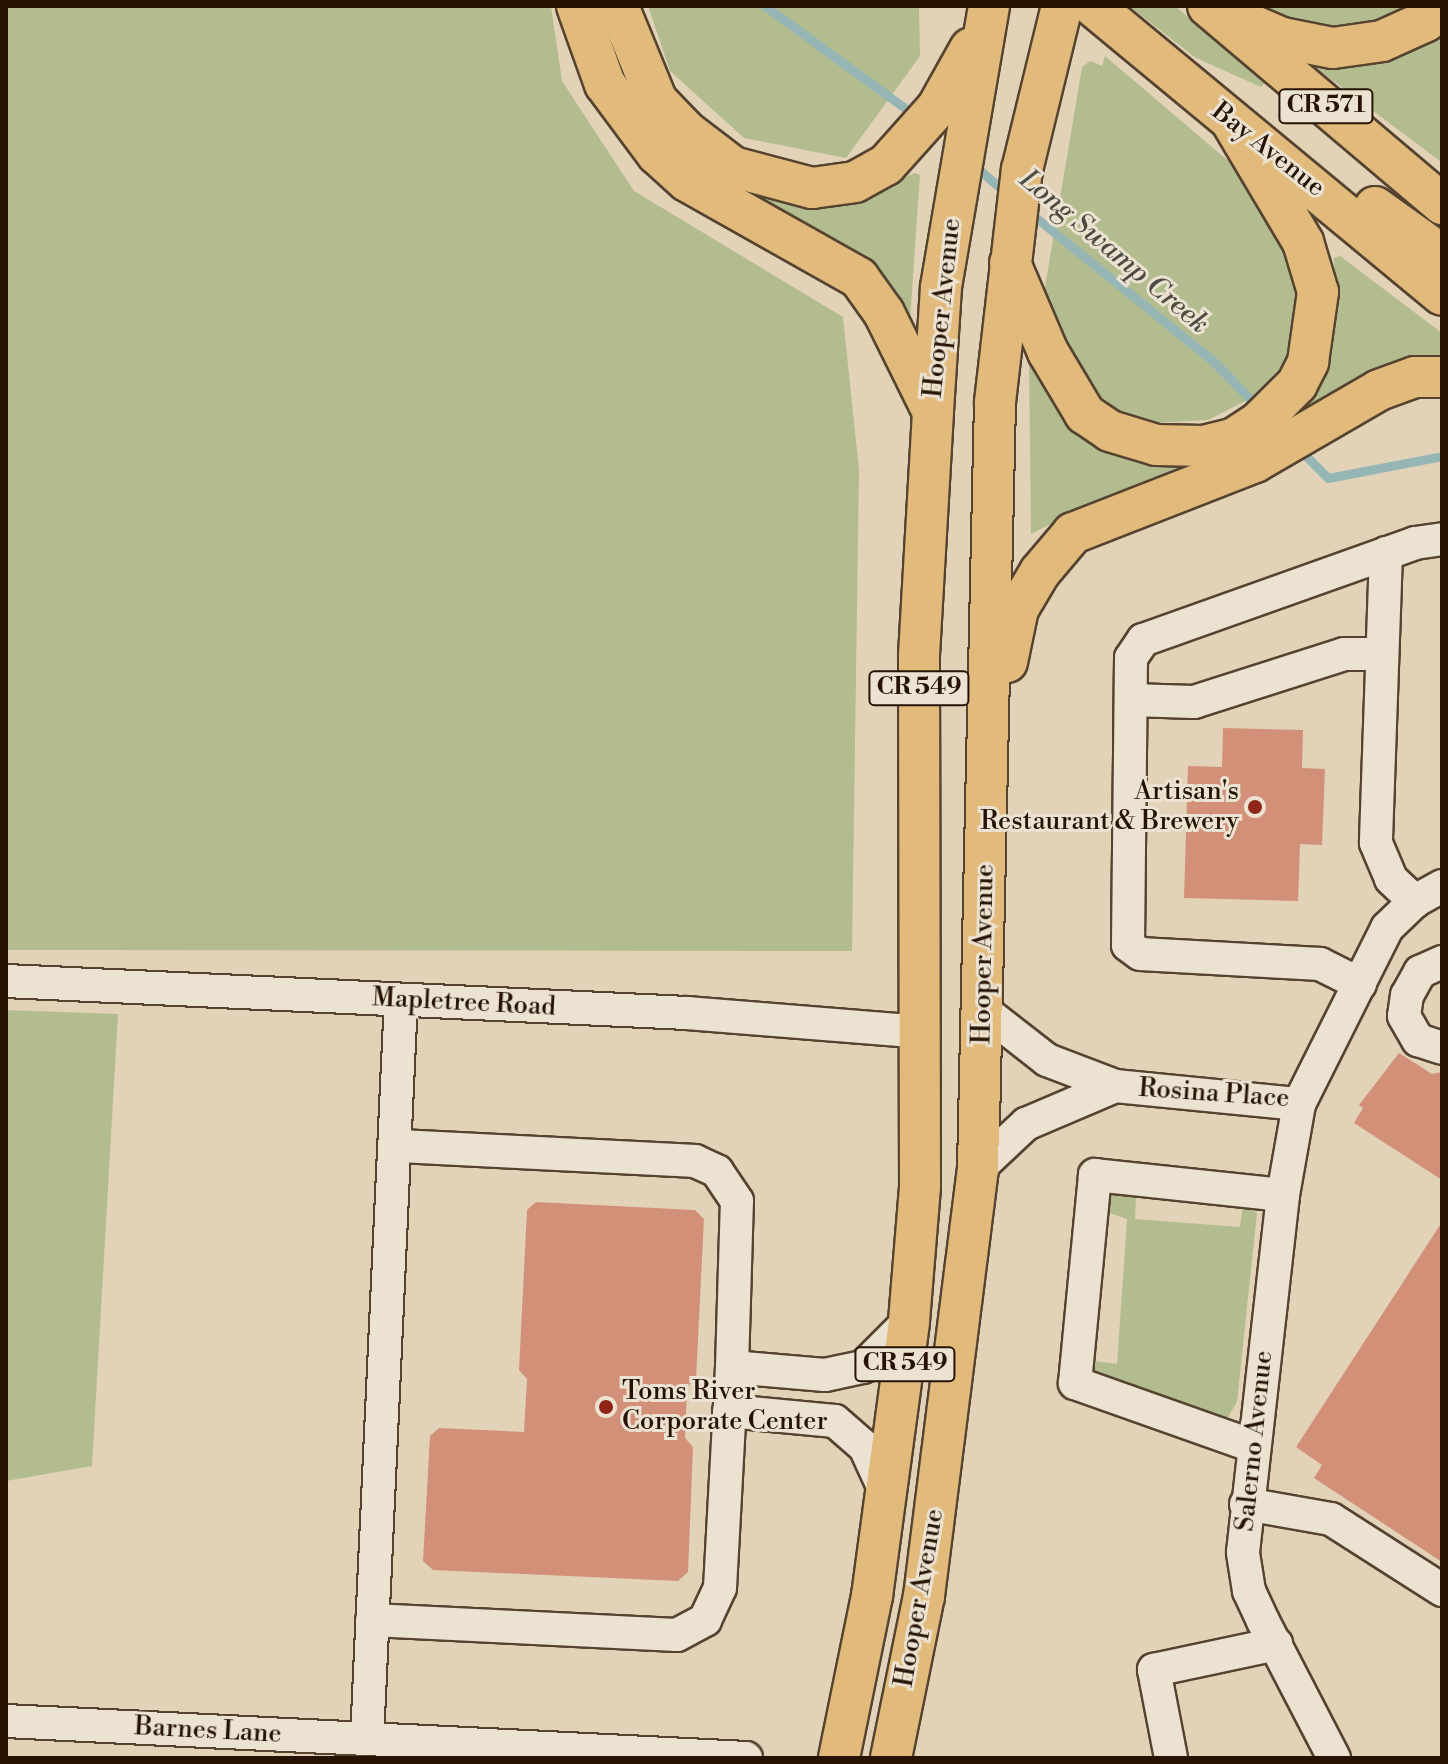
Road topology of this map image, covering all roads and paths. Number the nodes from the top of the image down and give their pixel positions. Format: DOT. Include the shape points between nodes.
graph roads {
  1 [pos="577,6"];
  2 [pos="618,6"];
  3 [pos="1062,6"];
  4 [pos="1093,6"];
  5 [pos="1440,6"];
  6 [pos="1209,7"];
  7 [pos="988,13"];
  8 [pos="952,121"];
  9 [pos="1233,124"];
  10 [pos="1442,204"];
  11 [pos="1010,252"];
  12 [pos="1442,255"];
  13 [pos="1442,295"];
  14 [pos="1442,377"];
  15 [pos="933,411"];
  16 [pos="1272,424"];
  17 [pos="1442,539"];
  18 [pos="1386,553"];
  19 [pos="1382,654"];
  20 [pos="1131,700"];
  21 [pos="990,744"];
  22 [pos="1429,893"];
  23 [pos="1442,962"];
  24 [pos="6,981"];
  25 [pos="1360,984"];
  26 [pos="401,1000"];
  27 [pos="983,1010"];
  28 [pos="921,1032"];
  29 [pos="1442,1048"];
  30 [pos="1115,1086"];
  31 [pos="1299,1104"];
  32 [pos="395,1146"];
  33 [pos="978,1169"];
  34 [pos="1283,1195"];
  35 [pos="909,1321"];
  36 [pos="732,1367"];
  37 [pos="729,1411"];
  38 [pos="1253,1446"];
  39 [pos="887,1495"];
  40 [pos="1246,1504"];
  41 [pos="1442,1590"];
  42 [pos="372,1620"];
  43 [pos="1276,1644"];
  44 [pos="6,1721"];
  45 [pos="367,1739"];
  46 [pos="477,1751"];
  47 [pos="746,1758"];
  48 [pos="839,1758"];
  49 [pos="891,1758"];
  50 [pos="1171,1758"];
  51 [pos="1334,1758"];
  1 -- 15 [label="main road" via="605,84 657,154 687,181 859,278 884,313"];
  2 -- 8 [label="main road" via="657,101 733,167 812,188 855,182 886,165 912,140"];
  3 -- 11 [label="main road, Hooper Avenue / CR 549" via="1022,170"];
  4 -- 9 [label="main road, Bay Avenue / CR 571"];
  5 -- 6 [label="main road" via="1426,21 1382,41 1333,48 1282,38"];
  6 -- 10 [label="main road, CR 571"];
  7 -- 8 [label="main road"];
  8 -- 15 [label="main road, Hooper Avenue / CR 549" via="958,174 941,287"];
  9 -- 12 [label="main road" via="1333,177"];
  9 -- 13 [label="main road, Bay Avenue / CR 571"];
  9 -- 16 [label="main road" via="1314,268 1318,292 1308,362"];
  11 -- 16 [label="main road" via="1048,352 1085,414 1110,431 1156,445 1204,446"];
  11 -- 21 [label="main road, Hooper Avenue / CR 549" via="990,517"];
  14 -- 16 [label="main road" via="1415,377 1379,390 1312,429"];
  15 -- 28 [label="main road, Hooper Avenue / CR 549" via="919,655"];
  16 -- 21 [label="main road" via="1073,533 1061,546 1018,609"];
  17 -- 18 [label="street"];
  18 -- 19 [label="street"];
  18 -- 20 [label="street" via="1143,640 1131,658"];
  19 -- 20 [label="street" via="1344,654 1194,702"];
  19 -- 22 [label="street" via="1376,843 1391,879"];
  20 -- 25 [label="street" via="1128,945 1140,954 1320,964"];
  21 -- 27 [label="main road, Hooper Avenue / CR 549"];
  22 -- 25 [label="street, Rosina Place" via="1387,928"];
  23 -- 29 [label="street" via="1420,972 1407,995 1404,1016 1418,1040"];
  24 -- 26 [label="street, Mapletree Road"];
  25 -- 31 [label="street, Rosina Place"];
  26 -- 28 [label="street, Mapletree Road" via="687,1013"];
  26 -- 32 [label="street"];
  27 -- 30 [label="street, Rosina Place" via="1047,1060"];
  27 -- 33 [label="main road, Hooper Avenue / CR 549"];
  28 -- 35 [label="main road, Hooper Avenue / CR 549" via="920,1186"];
  30 -- 31 [label="street, Rosina Place"];
  30 -- 33 [label="street" via="1026,1124"];
  31 -- 34 [label="street, Salerno Avenue"];
  32 -- 36 [label="street" via="695,1161 717,1171 737,1201"];
  32 -- 42 [label="street"];
  33 -- 49 [label="main road, Hooper Avenue / CR 549" via="924,1596"];
  34 -- 38 [label="street, Salerno Avenue"];
  34 -- 38 [label="street" via="1095,1175 1075,1383"];
  35 -- 36 [label="street" via="863,1367 825,1375"];
  35 -- 39 [label="main road, Hooper Avenue / CR 549"];
  36 -- 37 [label="street"];
  37 -- 39 [label="street" via="835,1421 865,1447"];
  37 -- 42 [label="street" via="720,1588 705,1620 677,1635"];
  38 -- 40 [label="street, Salerno Avenue"];
  39 -- 48 [label="main road, Hooper Avenue / CR 549"];
  40 -- 41 [label="street" via="1331,1519"];
  40 -- 43 [label="street, Salerno Avenue" via="1243,1552 1249,1591"];
  42 -- 45 [label="street"];
  43 -- 50 [label="street" via="1154,1670"];
  43 -- 51 [label="street, Salerno Avenue"];
  44 -- 45 [label="street, Barnes Lane"];
  45 -- 46 [label="street, Barnes Lane"];
  46 -- 47 [label="street, Barnes Lane"];
}
